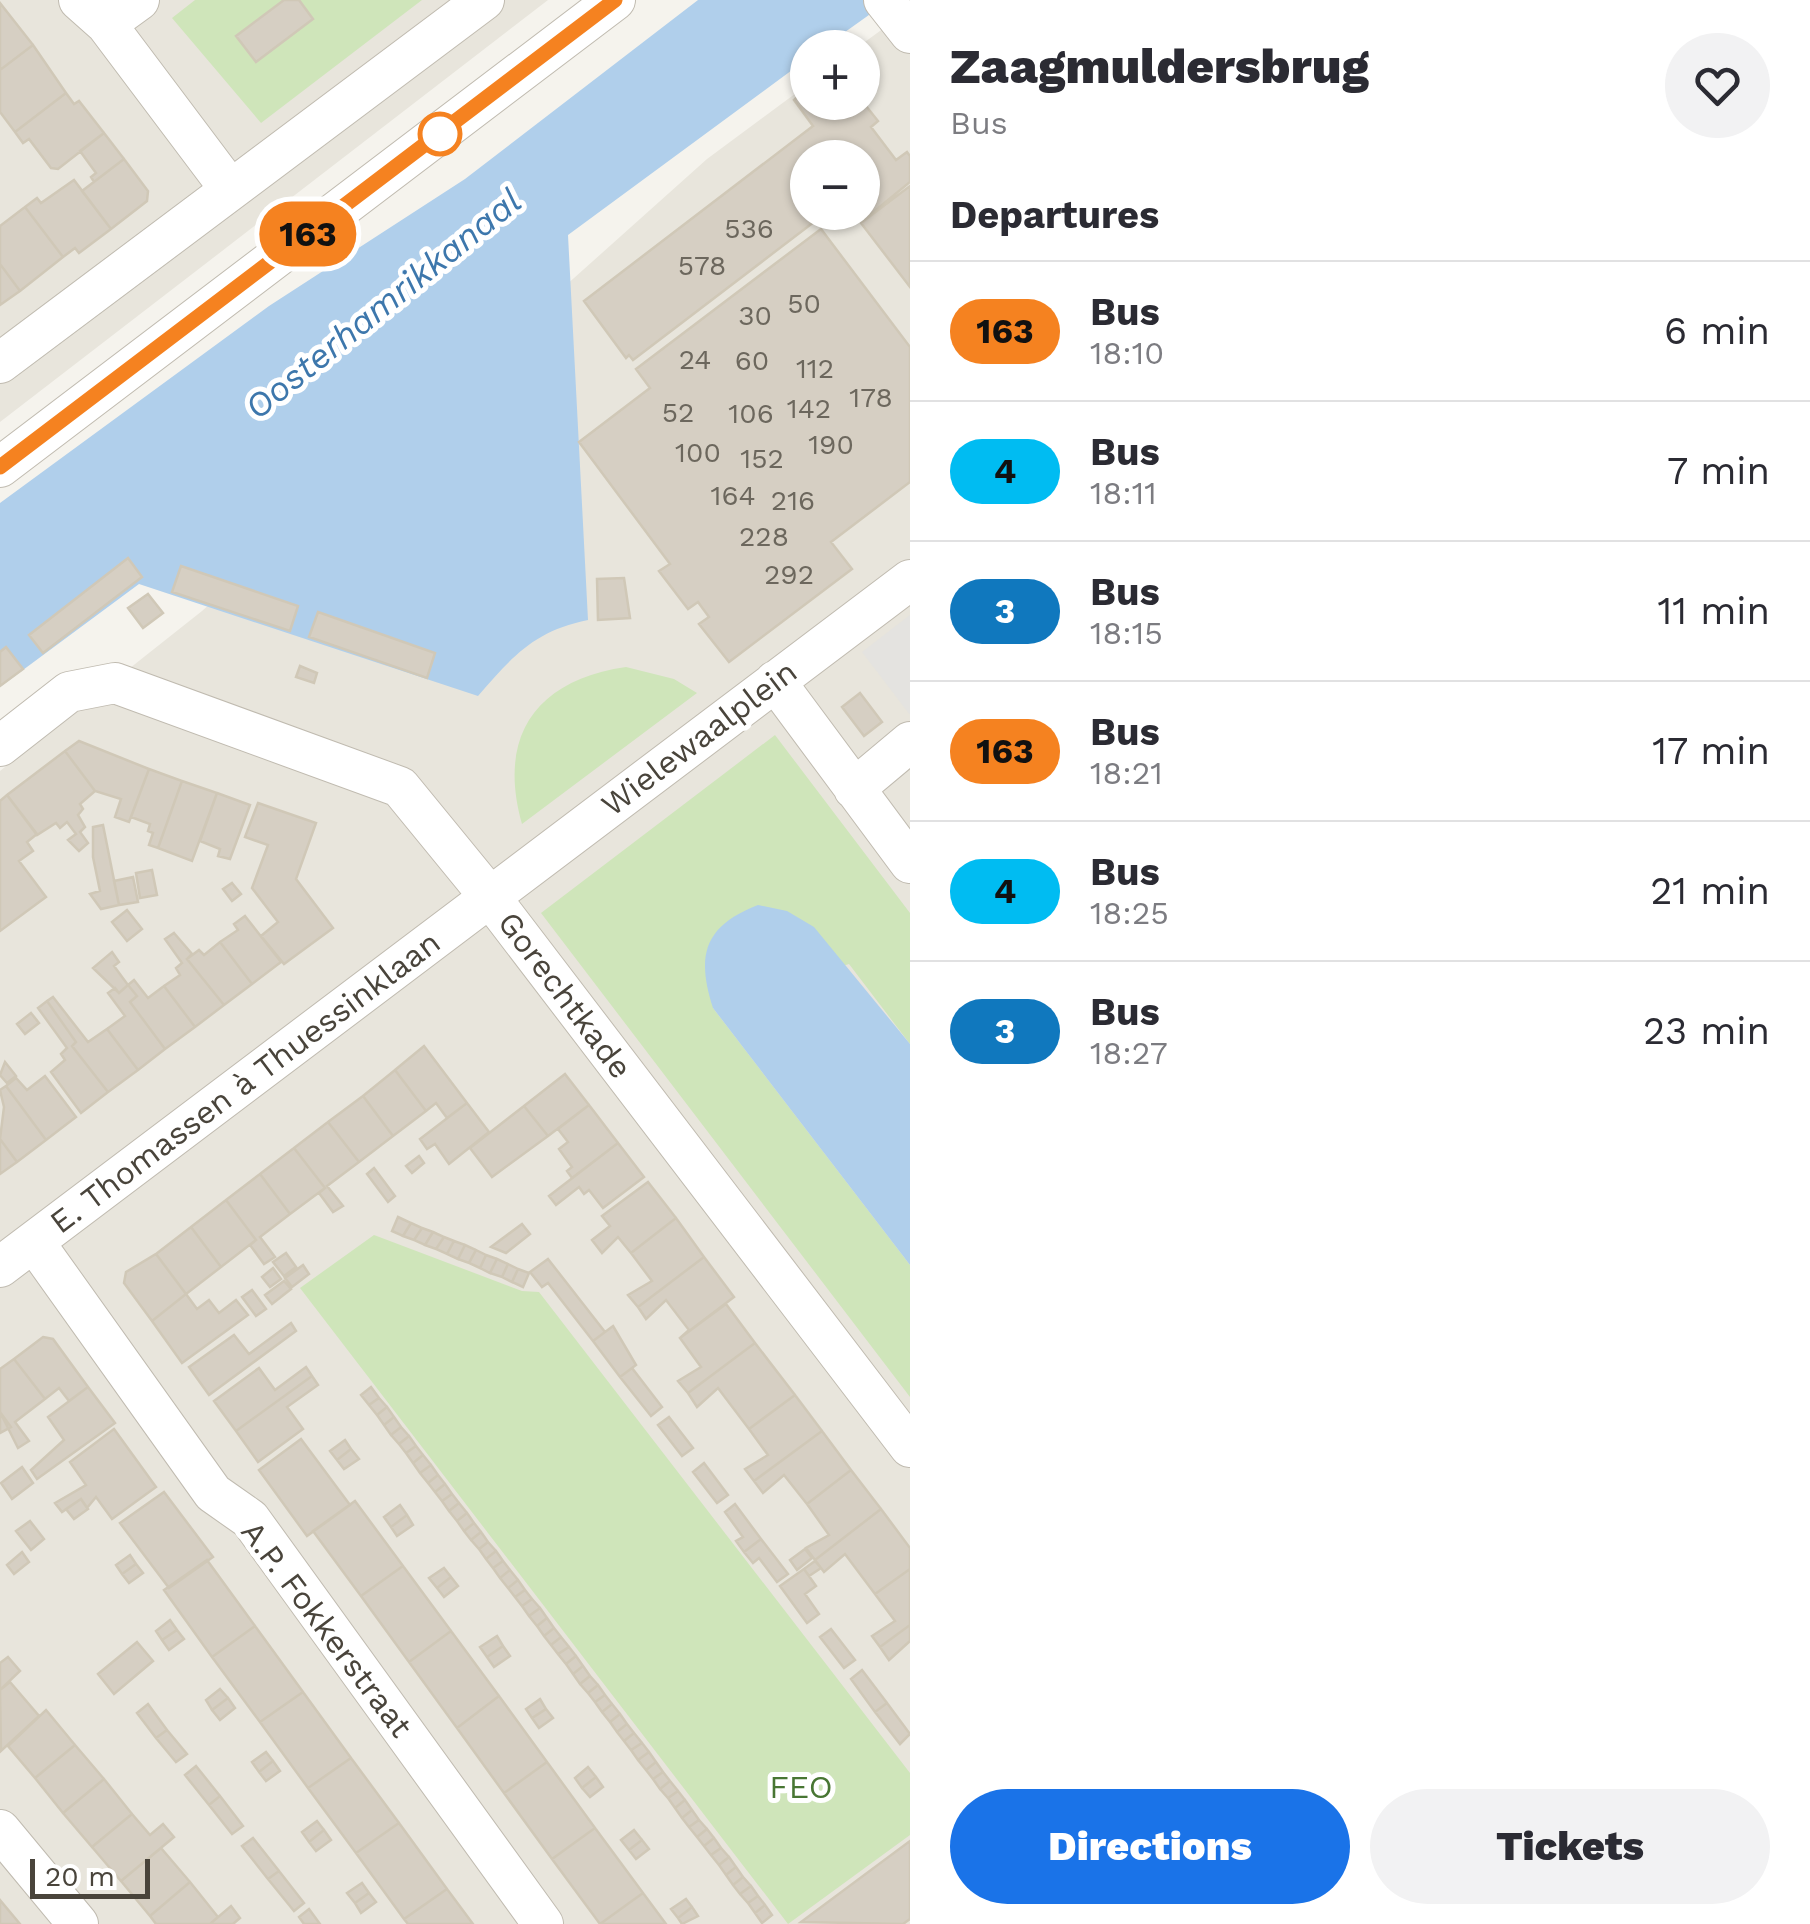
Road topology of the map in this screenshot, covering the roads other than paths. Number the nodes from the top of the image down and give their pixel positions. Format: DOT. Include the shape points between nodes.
graph roads {
  1 [pos="139,0"];
  2 [pos="484,0"];
  3 [pos="615,0"];
  4 [pos="93,12"];
  5 [pos="230,189"];
  6 [pos="0,363"];
  7 [pos="0,467"];
  8 [pos="910,580"];
  9 [pos="774,681"];
  10 [pos="910,742"];
  11 [pos="0,746"];
  12 [pos="854,789"];
  13 [pos="910,863"];
  14 [pos="490,896"];
  15 [pos="34,1242"];
  16 [pos="0,1267"];
  17 [pos="910,1447"];
  18 [pos="0,1830"];
  19 [pos="78,1924"];
  20 [pos="544,1924"];
  1 -- 4 [label="street"];
  2 -- 5 [label="street"];
  3 -- 7 [label="street"];
  4 -- 5 [label="street"];
  5 -- 6 [label="street"];
  8 -- 9 [label="street, Wielewaalplein"];
  9 -- 12 [label="street"];
  9 -- 14 [label="street, Wielewaalplein"];
  10 -- 12 [label="street"];
  11 -- 14 [label="street, Gorechtkade" via="69,692 115,683 400,787"];
  12 -- 13 [label="street"];
  14 -- 15 [label="street, E. Thomassen à Thuessinklaan"];
  14 -- 17 [label="street, Gorechtkade"];
  15 -- 16 [label="street, E. Thomassen à Thuessinklaan"];
  15 -- 20 [label="street, A.P. Fokkerstraat" via="213,1492 250,1519"];
  18 -- 19 [label="street"];
}
